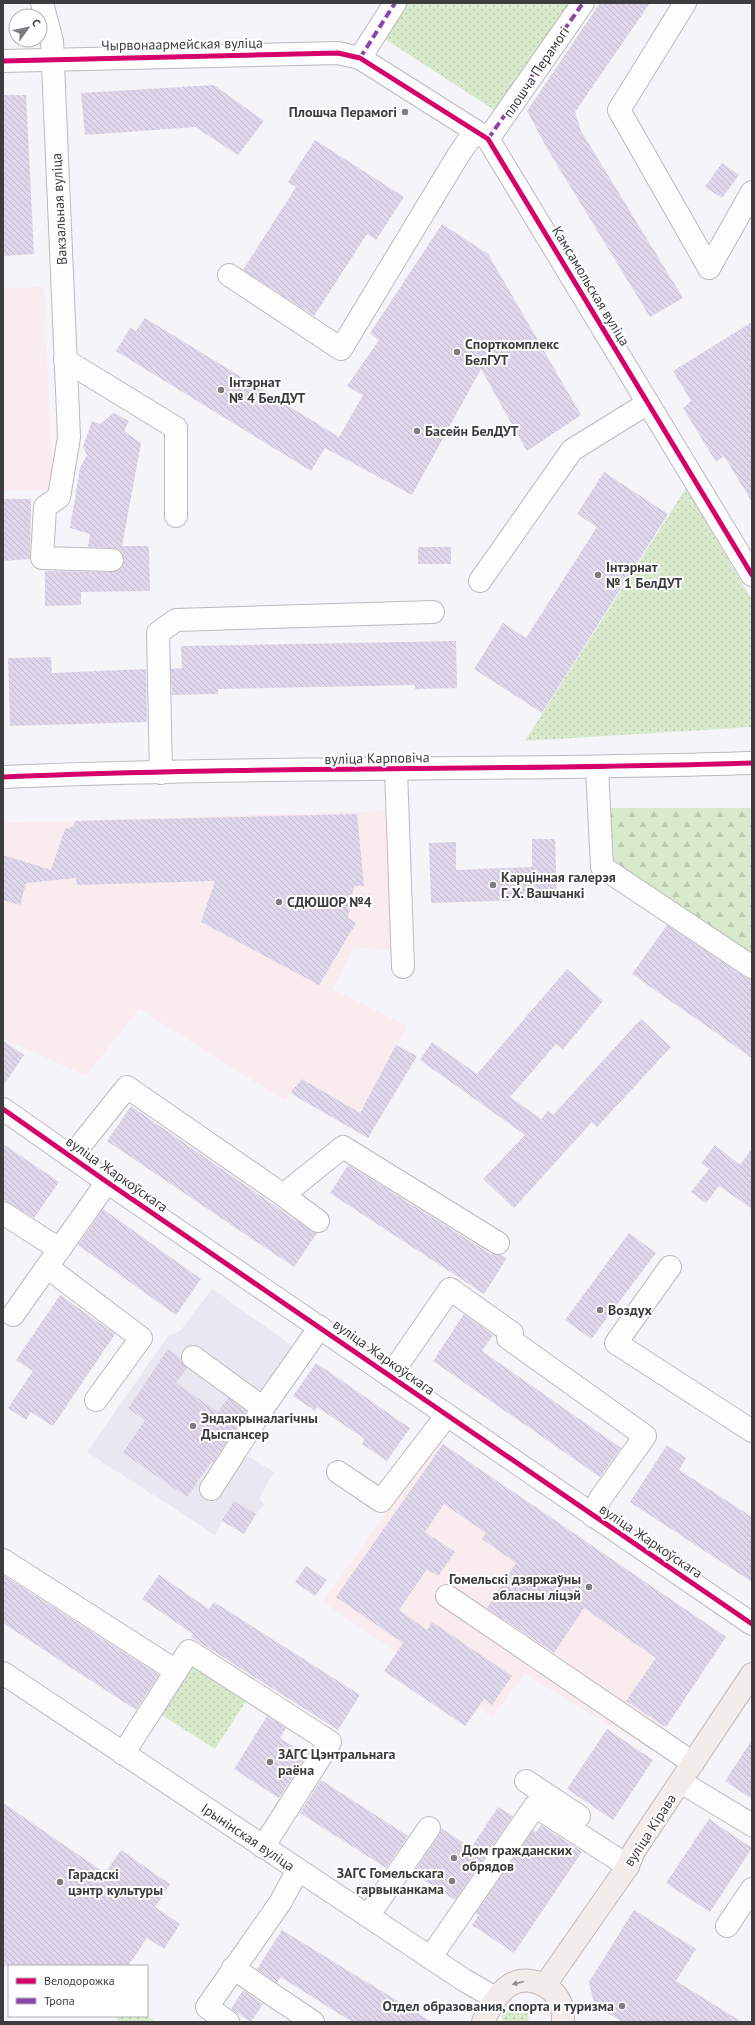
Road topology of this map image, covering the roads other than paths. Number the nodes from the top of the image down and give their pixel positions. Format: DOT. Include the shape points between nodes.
graph roads {
  1 [pos="42,3"];
  2 [pos="395,3"];
  3 [pos="583,3"];
  4 [pos="685,3"];
  5 [pos="360,58"];
  6 [pos="52,59"];
  7 [pos="3,60"];
  8 [pos="482,135"];
  9 [pos="752,192"];
  10 [pos="229,275"];
  11 [pos="65,360"];
  12 [pos="648,403"];
  13 [pos="176,516"];
  14 [pos="112,560"];
  15 [pos="752,575"];
  16 [pos="480,581"];
  17 [pos="432,612"];
  18 [pos="752,763"];
  19 [pos="597,768"];
  20 [pos="396,770"];
  21 [pos="161,773"];
  22 [pos="3,777"];
  23 [pos="403,967"];
  24 [pos="752,967"];
  25 [pos="3,1109"];
  26 [pos="71,1157"];
  27 [pos="107,1182"];
  28 [pos="283,1195"];
  29 [pos="3,1213"];
  30 [pos="318,1221"];
  31 [pos="498,1243"];
  32 [pos="53,1258"];
  33 [pos="670,1267"];
  34 [pos="13,1315"];
  35 [pos="320,1327"];
  36 [pos="194,1357"];
  37 [pos="390,1376"];
  38 [pos="96,1400"];
  39 [pos="263,1408"];
  40 [pos="447,1414"];
  41 [pos="752,1431"];
  42 [pos="338,1472"];
  43 [pos="211,1488"];
  44 [pos="593,1516"];
  45 [pos="3,1560"];
  46 [pos="448,1596"];
  47 [pos="752,1624"];
  48 [pos="176,1671"];
  49 [pos="3,1673"];
  50 [pos="752,1674"];
  51 [pos="123,1754"];
  52 [pos="693,1764"];
  53 [pos="526,1781"];
  54 [pos="681,1782"];
  55 [pos="752,1825"];
  56 [pos="429,1828"];
  57 [pos="263,1847"];
  58 [pos="631,1859"];
  59 [pos="298,1870"];
  60 [pos="752,1889"];
  61 [pos="368,1916"];
  62 [pos="728,1926"];
  63 [pos="430,1958"];
  64 [pos="233,1968"];
  65 [pos="545,1984"];
  66 [pos="495,1998"];
  67 [pos="204,2015"];
  68 [pos="228,2022"];
  69 [pos="313,2022"];
  70 [pos="483,2022"];
  71 [pos="563,2022"];
  1 -- 6 [label="street, Вакзальная вуліца" via="52,41"];
  2 -- 5 [label="street"];
  3 -- 8 [label="street, плошча Перамогі"];
  4 -- 9 [label="street" via="619,110 709,268"];
  5 -- 6 [label="street, Чырвонаармейская вуліца" via="338,53"];
  5 -- 8 [label="street, Камсамольская вуліца"];
  6 -- 7 [label="street, Чырвонаармейская вуліца"];
  6 -- 11 [label="street, Вакзальная вуліца"];
  8 -- 10 [label="street, плошча Перамогі" via="459,154 341,349"];
  8 -- 12 [label="street, Камсамольская вуліца"];
  11 -- 13 [label="street" via="176,428"];
  11 -- 14 [label="street, Вакзальная вуліца" via="69,437 59,497 45,507 42,558"];
  12 -- 15 [label="street, Камсамольская вуліца"];
  12 -- 16 [label="street" via="572,450"];
  17 -- 21 [label="street" via="176,620 158,633"];
  18 -- 19 [label="street, вуліца Карповіча"];
  19 -- 20 [label="street, вуліца Карповіча"];
  19 -- 24 [label="street" via="602,867"];
  20 -- 21 [label="street, вуліца Карповіча"];
  20 -- 23 [label="street"];
  21 -- 22 [label="street, вуліца Карповіча"];
  25 -- 26 [label="street, вуліца Жаркоўскага"];
  26 -- 27 [label="street, вуліца Жаркоўскага"];
  26 -- 28 [label="street" via="127,1088"];
  27 -- 32 [label="street"];
  27 -- 35 [label="street, вуліца Жаркоўскага"];
  28 -- 30 [label="street"];
  28 -- 31 [label="street" via="343,1147"];
  29 -- 32 [label="street"];
  32 -- 34 [label="street"];
  32 -- 38 [label="street" via="141,1338"];
  33 -- 41 [label="street" via="616,1343"];
  35 -- 37 [label="street, вуліца Жаркоўскага"];
  35 -- 39 [label="street"];
  36 -- 39 [label="street"];
  37 -- 40 [label="street, вуліца Жаркоўскага"];
  37 -- 44 [label="street" via="450,1289 512,1333 508,1338 645,1436 600,1499"];
  39 -- 43 [label="street"];
  40 -- 42 [label="street" via="382,1500"];
  40 -- 44 [label="street, вуліца Жаркоўскага"];
  44 -- 47 [label="street, вуліца Жаркоўскага"];
  45 -- 48 [label="street"];
  46 -- 52 [label="street"];
  48 -- 51 [label="street"];
  48 -- 57 [label="street" via="189,1651 330,1742"];
  49 -- 51 [label="street, Ірынінская вуліца"];
  50 -- 52 [label="main road, вуліца Кірава"];
  51 -- 57 [label="street, Ірынінская вуліца"];
  52 -- 54 [label="main road, вуліца Кірава"];
  53 -- 58 [label="street"];
  54 -- 55 [label="street"];
  54 -- 58 [label="main road, вуліца Кірава"];
  56 -- 61 [label="street"];
  57 -- 59 [label="street, Ірынінская вуліца"];
  58 -- 63 [label="street" via="535,1806"];
  58 -- 65 [label="main road, вуліца Кірава"];
  59 -- 61 [label="street, Ірынінская вуліца"];
  59 -- 64 [label="street" via="280,1903"];
  60 -- 62 [label="street"];
  61 -- 63 [label="street, Ірынінская вуліца"];
  63 -- 66 [label="street, Ірынінская вуліца"];
  64 -- 67 [label="street"];
  64 -- 69 [label="street"];
  65 -- 66 [label="main road, one-way" via="529,1980 510,1984"];
  65 -- 71 [label="main road" via="561,2004"];
  66 -- 70 [label="main road"];
  67 -- 68 [label="street"];
}
